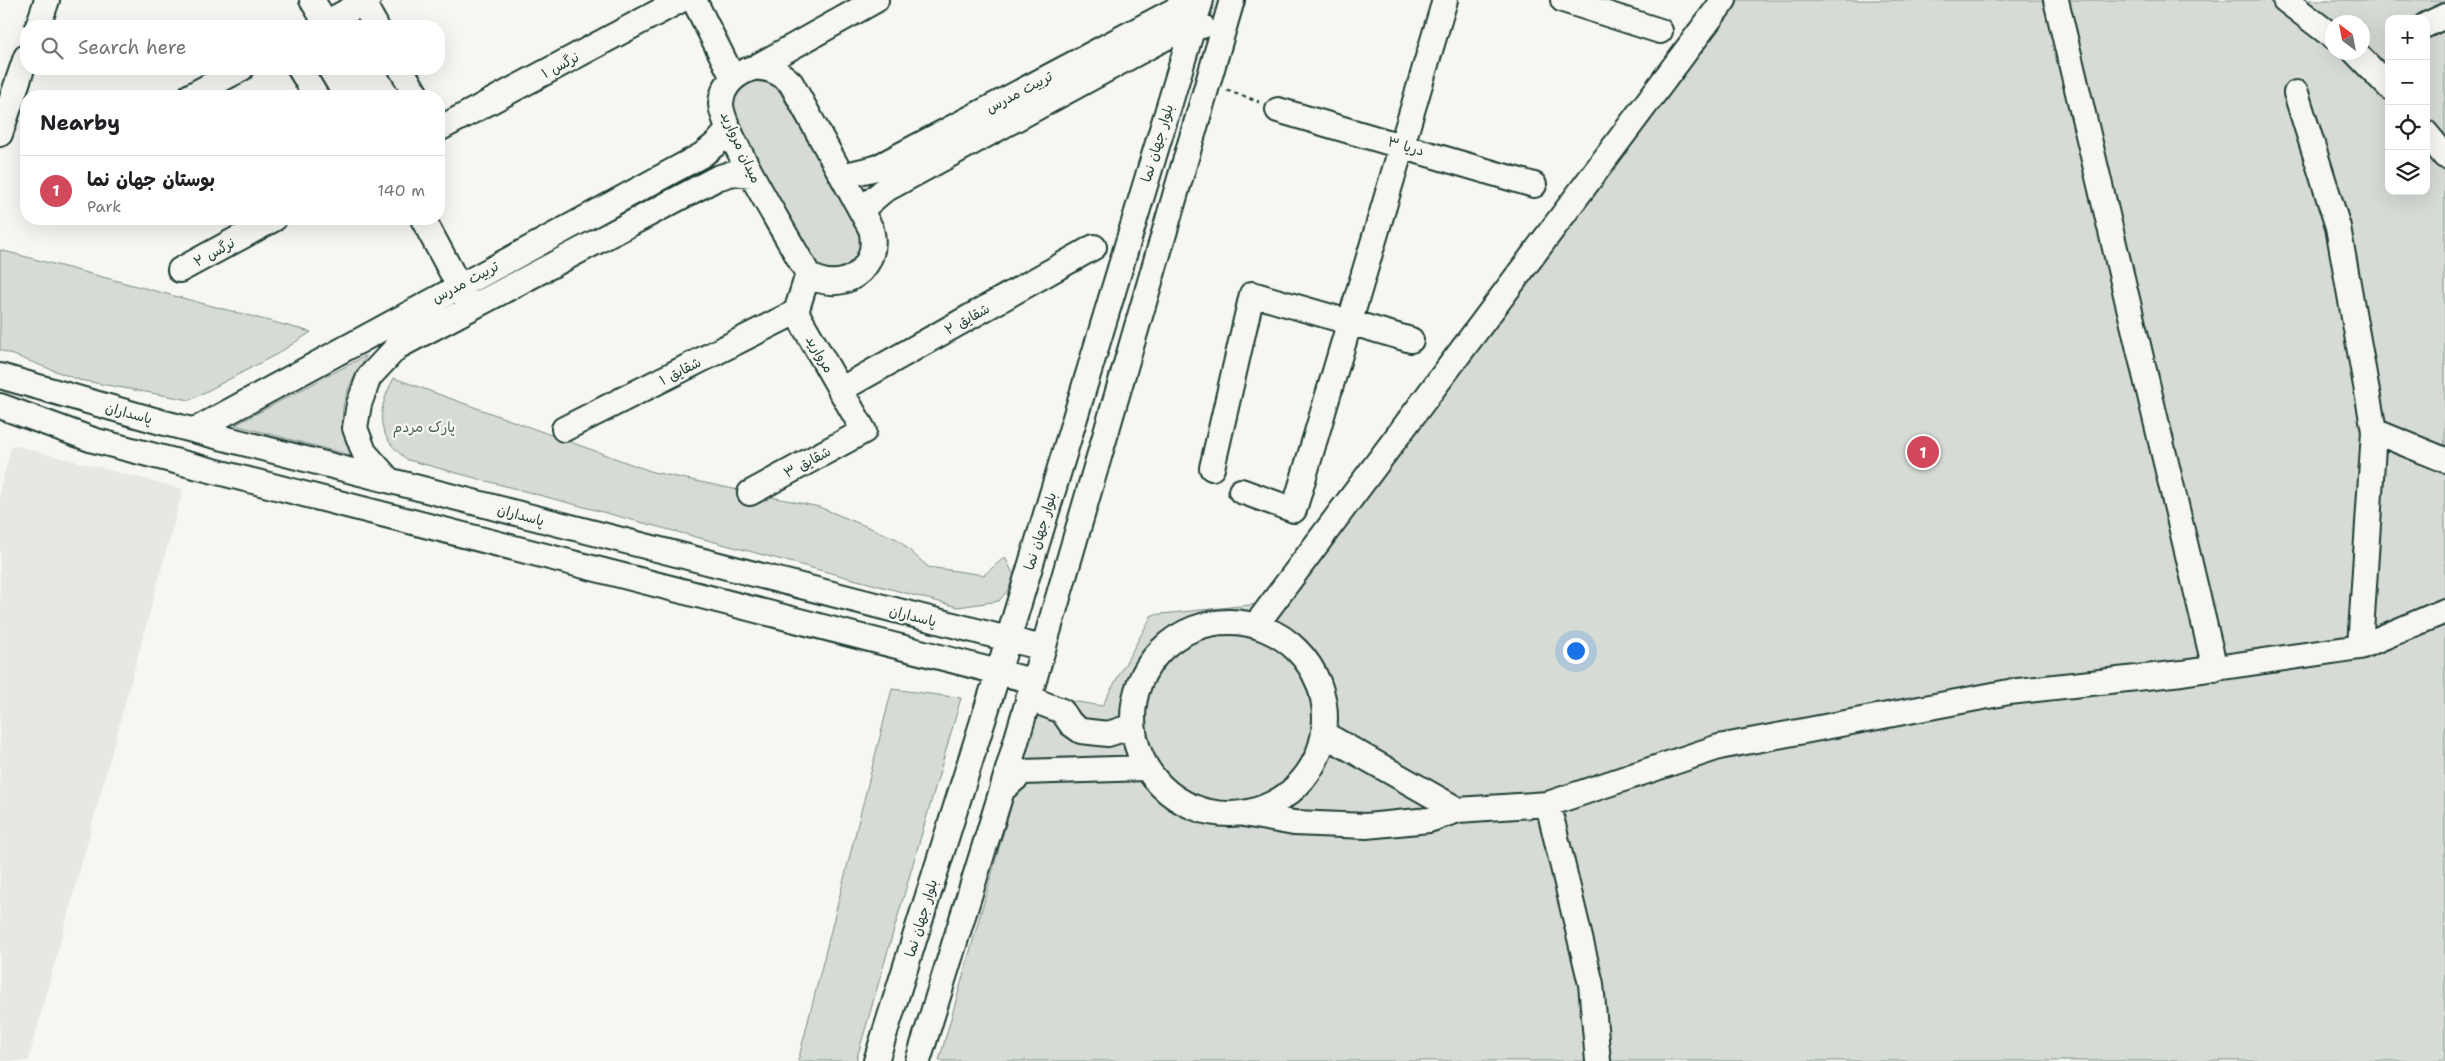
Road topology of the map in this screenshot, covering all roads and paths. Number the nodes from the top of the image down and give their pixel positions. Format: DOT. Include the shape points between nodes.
graph roads {
  1 [pos="312,0"];
  2 [pos="681,0"];
  3 [pos="694,0"];
  4 [pos="876,0"];
  5 [pos="1194,0"];
  6 [pos="1201,0"];
  7 [pos="1445,0"];
  8 [pos="1564,0"];
  9 [pos="1724,0"];
  10 [pos="2056,0"];
  11 [pos="2285,0"];
  12 [pos="366,1"];
  13 [pos="1228,1"];
  14 [pos="2445,16"];
  15 [pos="321,20"];
  16 [pos="330,20"];
  17 [pos="374,20"];
  18 [pos="1194,23"];
  19 [pos="2430,23"];
  20 [pos="1221,30"];
  21 [pos="1660,30"];
  22 [pos="2325,31"];
  23 [pos="2364,60"];
  24 [pos="756,67"];
  25 [pos="20,70"];
  26 [pos="230,75"];
  27 [pos="304,75"];
  28 [pos="405,75"];
  29 [pos="733,78"];
  30 [pos="2385,78"];
  31 [pos="1206,82"];
  32 [pos="201,90"];
  33 [pos="312,90"];
  34 [pos="413,90"];
  35 [pos="2296,93"];
  36 [pos="6,100"];
  37 [pos="1278,110"];
  38 [pos="445,126"];
  39 [pos="729,129"];
  40 [pos="0,134"];
  41 [pos="2430,138"];
  42 [pos="1402,144"];
  43 [pos="2445,156"];
  44 [pos="752,174"];
  45 [pos="842,176"];
  46 [pos="1534,185"];
  47 [pos="861,210"];
  48 [pos="263,225"];
  49 [pos="426,225"];
  50 [pos="1094,247"];
  51 [pos="180,270"];
  52 [pos="808,274"];
  53 [pos="459,285"];
  54 [pos="471,308"];
  55 [pos="796,312"];
  56 [pos="1349,322"];
  57 [pos="1411,340"];
  58 [pos="0,376"];
  59 [pos="840,390"];
  60 [pos="0,406"];
  61 [pos="564,429"];
  62 [pos="195,430"];
  63 [pos="864,431"];
  64 [pos="2374,431"];
  65 [pos="2445,460"];
  66 [pos="1212,468"];
  67 [pos="388,480"];
  68 [pos="750,492"];
  69 [pos="1242,492"];
  70 [pos="540,520"];
  71 [pos="528,552"];
  72 [pos="2445,611"];
  73 [pos="1256,626"];
  74 [pos="1007,640"];
  75 [pos="2360,647"];
  76 [pos="1043,648"];
  77 [pos="2215,669"];
  78 [pos="998,673"];
  79 [pos="1031,690"];
  80 [pos="1132,726"];
  81 [pos="1324,734"];
  82 [pos="1146,768"];
  83 [pos="1002,790"];
  84 [pos="1548,804"];
  85 [pos="1458,810"];
  86 [pos="1244,814"];
  87 [pos="876,1061"];
  88 [pos="918,1061"];
  89 [pos="1598,1061"];
  1 -- 15 [label="street"];
  2 -- 38 [label="street, نرگس ۱"];
  3 -- 29 [label="street"];
  4 -- 24 [label="street"];
  5 -- 45 [label="street, تربیت مدرس" via="876,168"];
  6 -- 18 [label="street, بلوار جهان نما"];
  7 -- 42 [label="street"];
  8 -- 21 [label="street"];
  9 -- 73 [label="street"];
  10 -- 77 [label="street"];
  11 -- 22 [label="street"];
  12 -- 16 [label="street"];
  12 -- 17 [label="street"];
  13 -- 20 [label="street"];
  14 -- 19 [label="street"];
  18 -- 20 [label="street"];
  18 -- 47 [label="street, تربیت مدرس" via="884,191"];
  18 -- 74 [label="street, بلوار جهان نما"];
  20 -- 31 [label="street"];
  23 -- 30 [label="street"];
  24 -- 29 [label="street"];
  24 -- 45 [label="street" via="769,68 790,83"];
  25 -- 36 [label="street"];
  26 -- 32 [label="street"];
  27 -- 33 [label="street"];
  28 -- 34 [label="street"];
  29 -- 39 [label="street, میدان مروارید" via="721,101 722,114"];
  31 -- 37 [label="path"];
  31 -- 76 [label="street"];
  35 -- 64 [label="street" via="2338,227"];
  36 -- 40 [label="street"];
  37 -- 42 [label="street, دریا ۳"];
  39 -- 44 [label="street, میدان مروارید"];
  39 -- 53 [label="street, تربیت مدرس" via="702,155"];
  41 -- 43 [label="street"];
  42 -- 46 [label="street, دریا ۳"];
  42 -- 56 [label="street"];
  44 -- 52 [label="street, میدان مروارید"];
  44 -- 54 [label="street, تربیت مدرس" via="733,173 717,178"];
  45 -- 47 [label="street"];
  47 -- 52 [label="street" via="874,240 874,251 862,271 841,280 818,281"];
  48 -- 51 [label="street, نرگس ۲"];
  49 -- 53 [label="street"];
  50 -- 59 [label="street, شقایق ۲"];
  52 -- 55 [label="street"];
  53 -- 54 [label="street"];
  53 -- 62 [label="street, تربیت مدرس"];
  54 -- 67 [label="street, تربیت مدرس" via="397,347 369,377 355,428 364,452"];
  55 -- 59 [label="street, مروارید"];
  55 -- 61 [label="street, شقایق ۱"];
  56 -- 57 [label="street"];
  56 -- 66 [label="street" via="1252,294"];
  56 -- 69 [label="street" via="1294,510"];
  58 -- 62 [label="street, پاسداران"];
  59 -- 63 [label="street, مروارید"];
  60 -- 71 [label="street" via="93,440"];
  62 -- 67 [label="street, پاسداران"];
  63 -- 68 [label="street, شقایق ۳"];
  64 -- 65 [label="street"];
  64 -- 75 [label="street"];
  67 -- 70 [label="street, پاسداران"];
  70 -- 71 [label="street"];
  70 -- 74 [label="street, پاسداران"];
  71 -- 78 [label="street"];
  72 -- 75 [label="street"];
  73 -- 80 [label="street" via="1230,622 1203,625 1179,636 1165,647 1143,674 1134,700"];
  73 -- 81 [label="street" via="1282,637 1302,655 1317,679 1325,706"];
  74 -- 76 [label="street, پاسداران"];
  74 -- 78 [label="street, بلوار جهان نما"];
  75 -- 77 [label="street"];
  76 -- 79 [label="street"];
  77 -- 84 [label="street" via="2009,692 1719,746"];
  78 -- 79 [label="street"];
  78 -- 87 [label="street, بلوار جهان نما"];
  79 -- 80 [label="street" via="1062,711 1081,731 1108,734"];
  79 -- 83 [label="street"];
  80 -- 82 [label="street"];
  81 -- 85 [label="street"];
  81 -- 86 [label="street" via="1315,762 1297,786 1272,804"];
  82 -- 83 [label="street" via="1024,772"];
  82 -- 86 [label="street" via="1164,790 1188,806 1215,814"];
  83 -- 88 [label="street"];
  84 -- 85 [label="street"];
  84 -- 89 [label="street" via="1591,984"];
  85 -- 86 [label="street" via="1429,820 1366,826 1294,823"];
}
